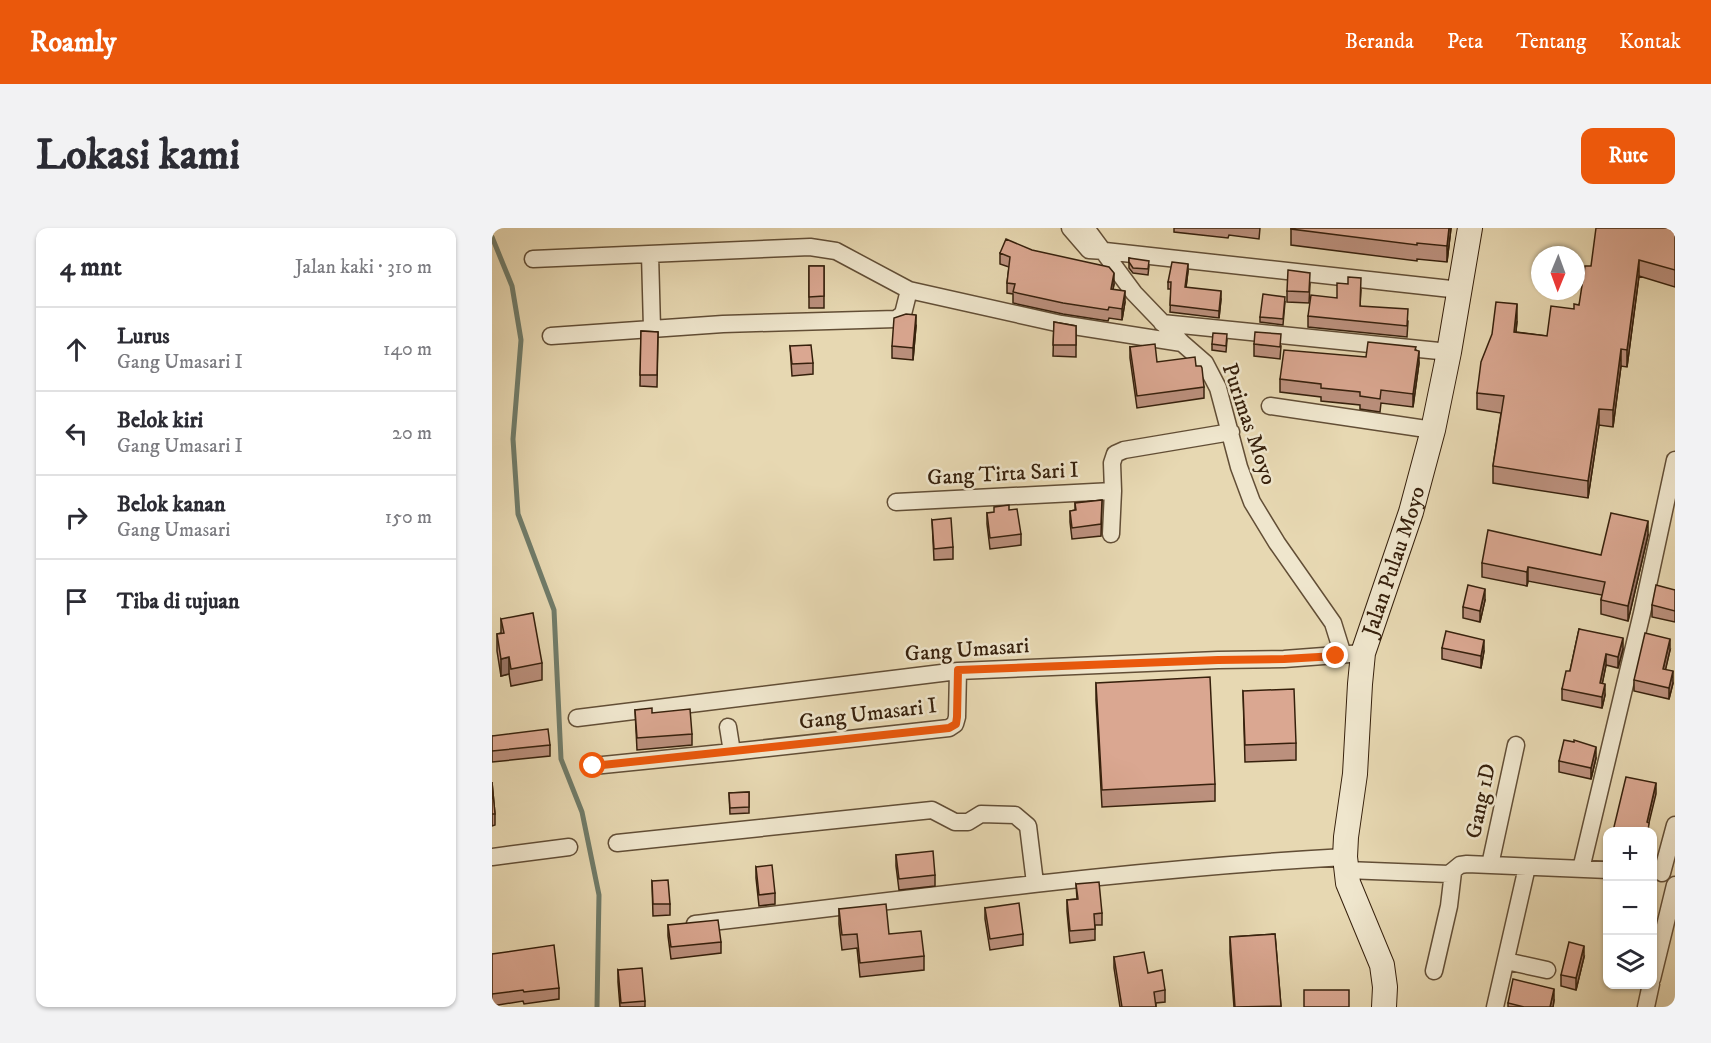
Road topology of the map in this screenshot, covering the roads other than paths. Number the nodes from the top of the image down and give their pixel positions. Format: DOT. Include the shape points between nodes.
graph roads {
  1 [pos="1070,228"];
  2 [pos="1086,228"];
  3 [pos="1470,228"];
  4 [pos="1105,251"];
  5 [pos="650,254"];
  6 [pos="533,259"];
  7 [pos="909,290"];
  8 [pos="1460,290"];
  9 [pos="1162,323"];
  10 [pos="652,328"];
  11 [pos="551,336"];
  12 [pos="1182,343"];
  13 [pos="1449,352"];
  14 [pos="1270,406"];
  15 [pos="1433,430"];
  16 [pos="1231,432"];
  17 [pos="1675,460"];
  18 [pos="1113,491"];
  19 [pos="896,502"];
  20 [pos="1111,534"];
  21 [pos="1353,654"];
  22 [pos="958,670"];
  23 [pos="577,718"];
  24 [pos="728,728"];
  25 [pos="1516,745"];
  26 [pos="732,752"];
  27 [pos="593,766"];
  28 [pos="1675,825"];
  29 [pos="617,843"];
  30 [pos="569,847"];
  31 [pos="492,857"];
  32 [pos="1490,865"];
  33 [pos="1354,867"];
  34 [pos="1527,867"];
  35 [pos="1581,869"];
  36 [pos="1603,870"];
  37 [pos="1453,872"];
  38 [pos="1663,873"];
  39 [pos="1035,883"];
  40 [pos="1675,885"];
  41 [pos="685,925"];
  42 [pos="1506,961"];
  43 [pos="1657,962"];
  44 [pos="1547,970"];
  45 [pos="1434,971"];
  46 [pos="1650,989"];
  47 [pos="1384,1007"];
  48 [pos="1495,1007"];
  49 [pos="1646,1007"];
  1 -- 4 [label="street" via="1089,250"];
  2 -- 4 [label="street, Purimas Moyo"];
  3 -- 8 [label="street, Jalan Pulau Moyo"];
  4 -- 8 [label="street"];
  4 -- 9 [label="street, Purimas Moyo" via="1134,293"];
  5 -- 6 [label="street"];
  5 -- 7 [label="street" via="810,247 836,251"];
  5 -- 10 [label="street"];
  7 -- 10 [label="street" via="903,314 896,320"];
  7 -- 12 [label="street" via="1061,324"];
  8 -- 13 [label="street, Jalan Pulau Moyo"];
  9 -- 12 [label="street, Purimas Moyo"];
  9 -- 13 [label="street"];
  10 -- 11 [label="street"];
  12 -- 16 [label="street, Purimas Moyo" via="1205,363 1213,377"];
  13 -- 15 [label="street, Jalan Pulau Moyo"];
  14 -- 15 [label="street"];
  15 -- 21 [label="street, Jalan Pulau Moyo" via="1411,512"];
  16 -- 18 [label="street, Gang Tirta Sari I" via="1115,454"];
  16 -- 21 [label="street, Purimas Moyo" via="1252,501"];
  17 -- 35 [label="street"];
  18 -- 19 [label="street, Gang Tirta Sari I"];
  18 -- 20 [label="street, Gang Tirta Sari I"];
  21 -- 22 [label="street, Gang Umasari"];
  21 -- 33 [label="street, Jalan Pulau Moyo" via="1355,774 1346,837"];
  22 -- 23 [label="street, Gang Umasari"];
  22 -- 26 [label="street, Gang Umasari I" via="956,724 949,728"];
  24 -- 26 [label="street"];
  25 -- 32 [label="street, Gang 1D"];
  26 -- 27 [label="street, Gang Umasari I"];
  28 -- 38 [label="street"];
  29 -- 39 [label="street" via="932,810 955,822 968,822 981,814 1014,815 1028,826"];
  30 -- 31 [label="street"];
  32 -- 34 [label="street"];
  32 -- 37 [label="street" via="1464,864"];
  33 -- 37 [label="street"];
  33 -- 39 [label="street" via="1270,861"];
  33 -- 47 [label="street, Jalan Pulau Moyo" via="1348,883 1382,965"];
  34 -- 35 [label="street"];
  34 -- 42 [label="street"];
  35 -- 36 [label="street"];
  37 -- 45 [label="street"];
  39 -- 41 [label="street"];
  40 -- 43 [label="street"];
  42 -- 44 [label="street"];
  42 -- 48 [label="street"];
  46 -- 49 [label="street"];
}
